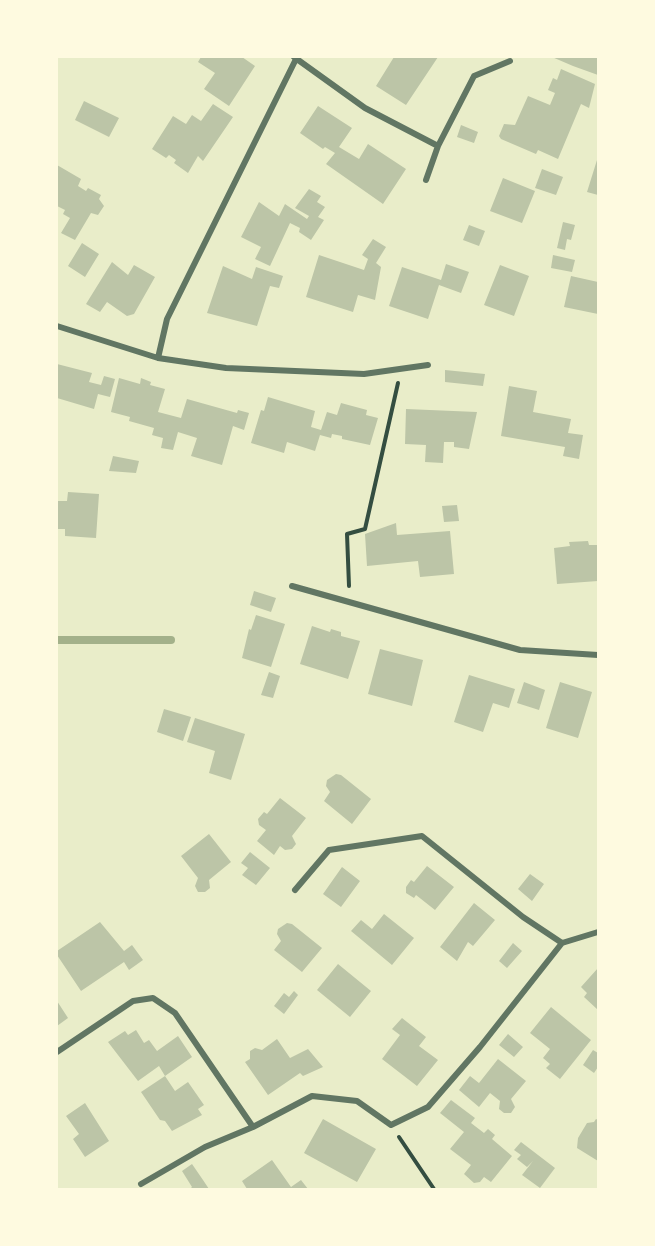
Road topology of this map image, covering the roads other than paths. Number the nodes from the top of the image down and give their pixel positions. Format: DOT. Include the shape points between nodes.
graph roads {
  1 [pos="296,58"];
  2 [pos="510,61"];
  3 [pos="438,146"];
  4 [pos="426,180"];
  5 [pos="57,326"];
  6 [pos="158,358"];
  7 [pos="428,365"];
  8 [pos="292,586"];
  9 [pos="598,655"];
  10 [pos="295,890"];
  11 [pos="598,932"];
  12 [pos="562,943"];
  13 [pos="57,1052"];
  14 [pos="253,1127"];
  15 [pos="141,1184"];
  1 -- 3 [label="street" via="365,108"];
  1 -- 6 [label="street" via="166,319"];
  2 -- 3 [label="street" via="474,76"];
  3 -- 4 [label="street"];
  5 -- 6 [label="street"];
  6 -- 7 [label="street" via="226,368 353,374"];
  8 -- 9 [label="street" via="520,650"];
  10 -- 12 [label="street" via="329,850 422,836 523,917"];
  11 -- 12 [label="street"];
  12 -- 14 [label="street" via="428,1107 391,1125 357,1101 312,1096"];
  13 -- 14 [label="street" via="133,1001 153,998 175,1013"];
  14 -- 15 [label="street" via="205,1147"];
}
